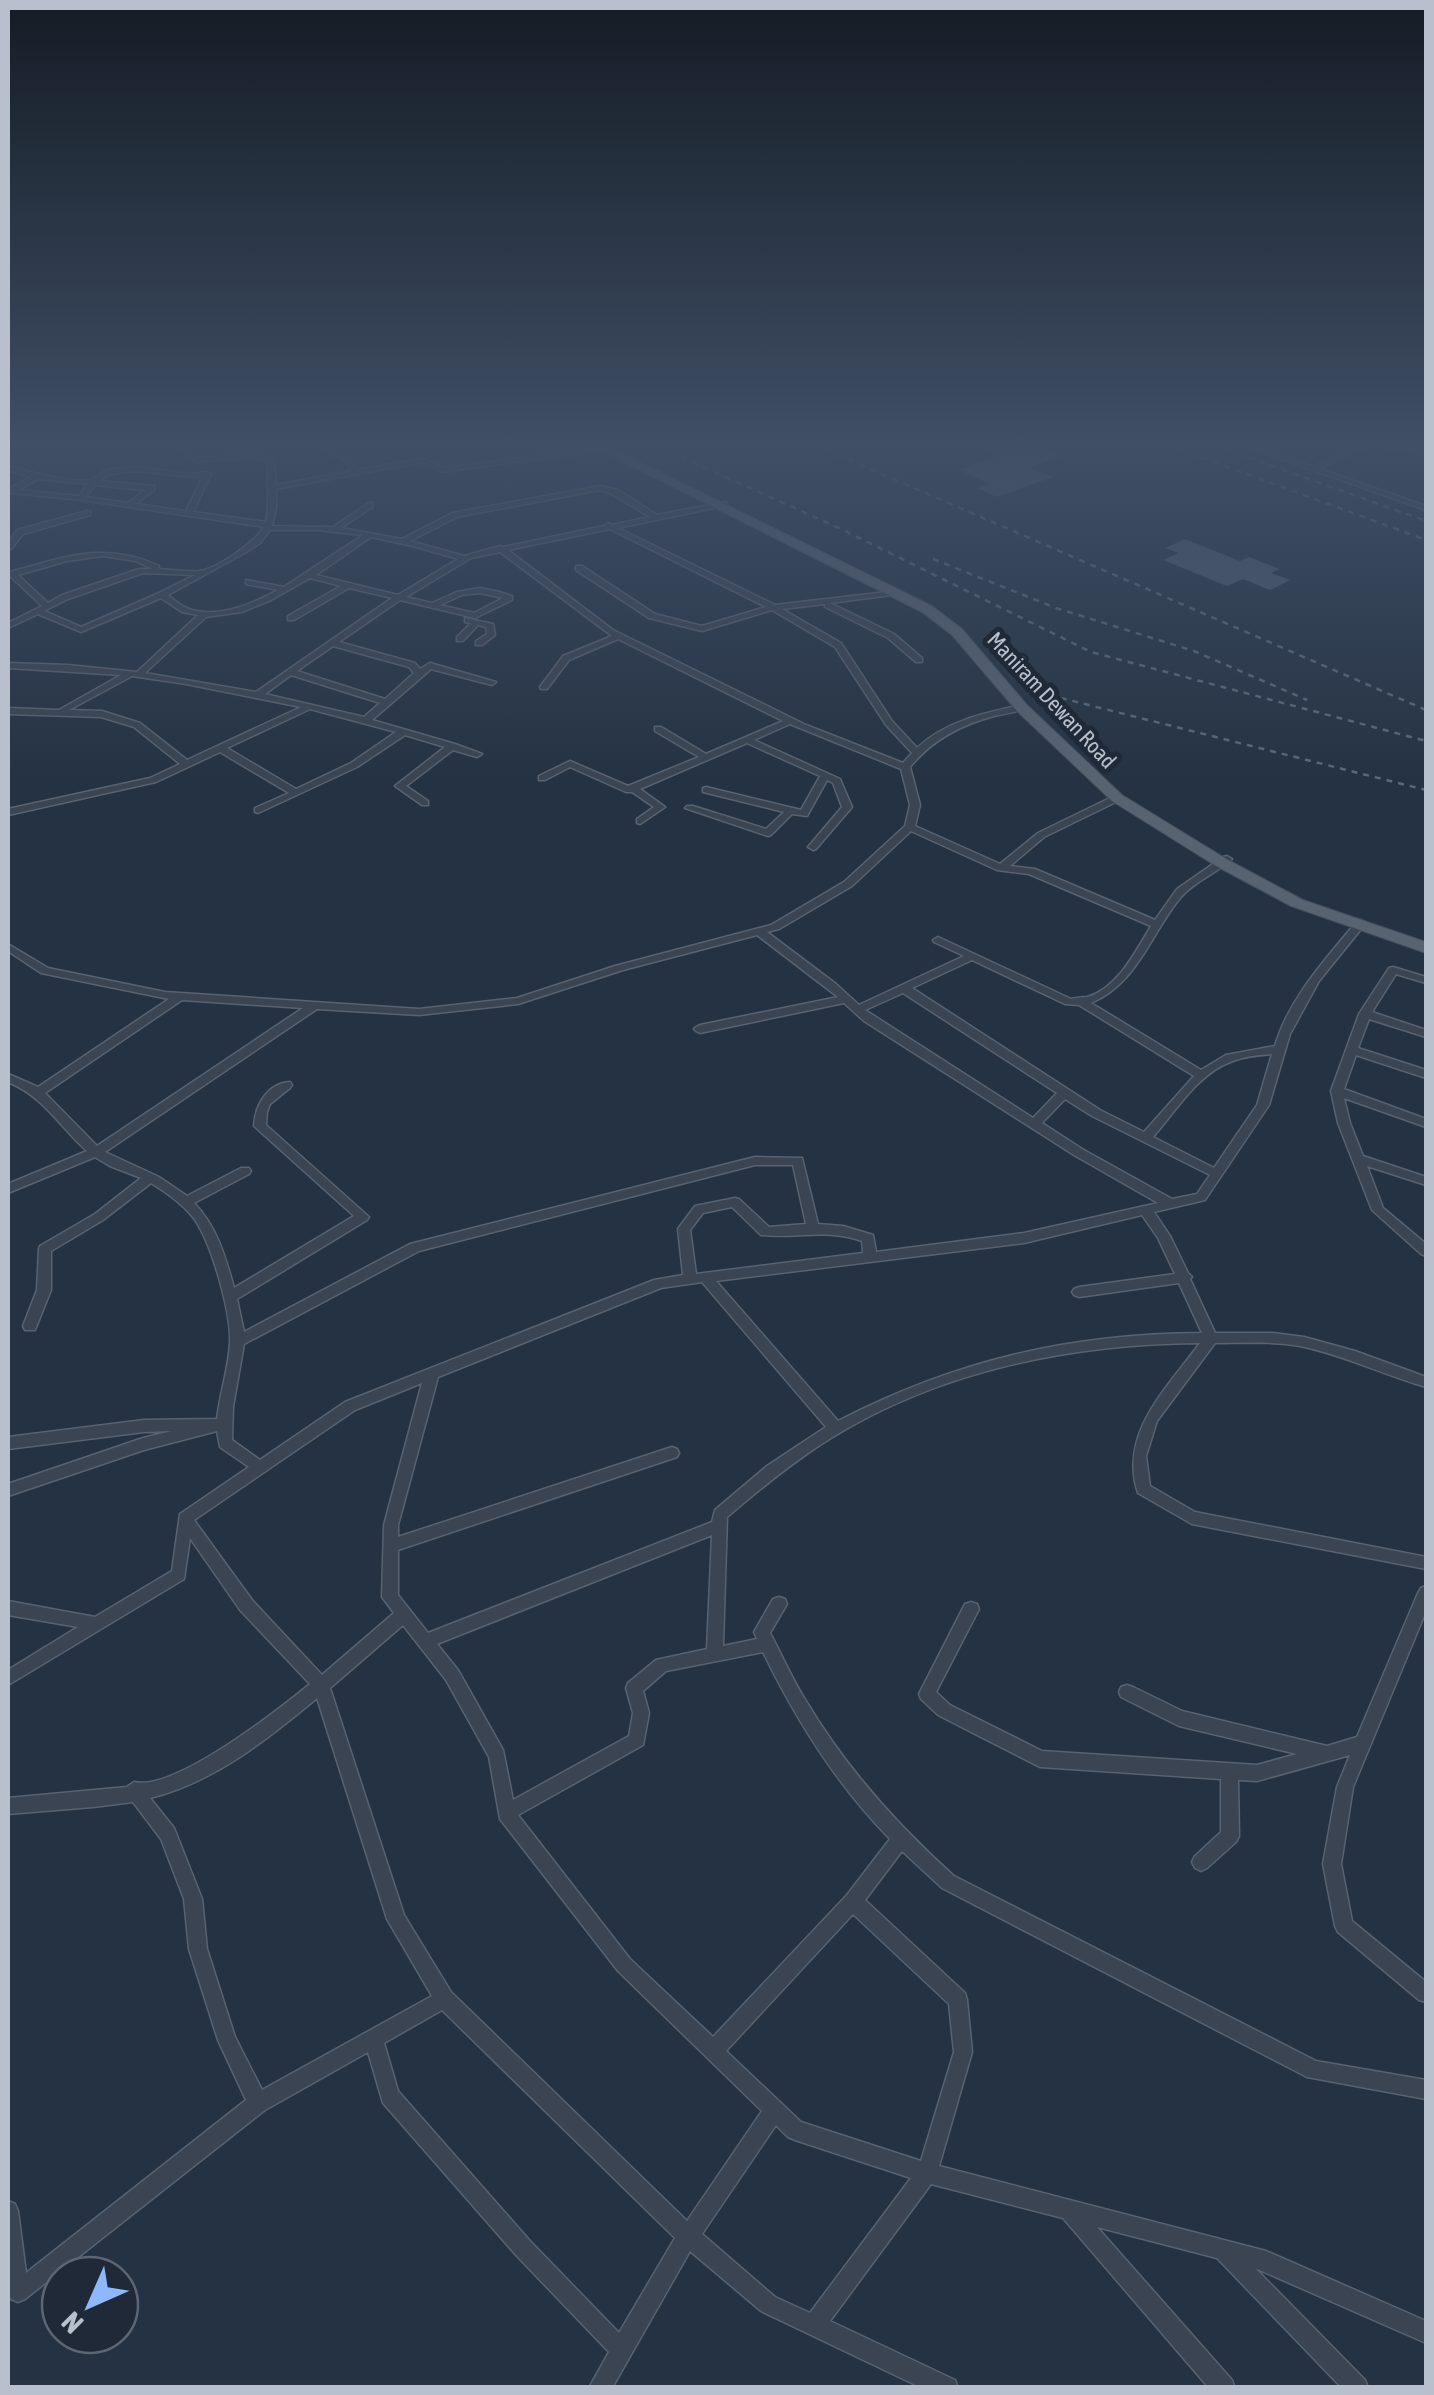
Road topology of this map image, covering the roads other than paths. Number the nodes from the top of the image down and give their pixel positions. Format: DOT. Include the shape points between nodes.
graph roads {
  1 [pos="80,557"];
  2 [pos="122,557"];
  3 [pos="228,557"];
  4 [pos="336,557"];
  5 [pos="459,557"];
  6 [pos="468,557"];
  7 [pos="512,557"];
  8 [pos="670,557"];
  9 [pos="822,557"];
  10 [pos="829,557"];
  11 [pos="463,558"];
  12 [pos="156,568"];
  13 [pos="579,568"];
  14 [pos="202,573"];
  15 [pos="308,575"];
  16 [pos="249,582"];
  17 [pos="348,585"];
  18 [pos="282,590"];
  19 [pos="892,593"];
  20 [pos="162,594"];
  21 [pos="396,599"];
  22 [pos="825,604"];
  23 [pos="432,606"];
  24 [pos="43,608"];
  25 [pos="772,608"];
  26 [pos="205,613"];
  27 [pos="291,618"];
  28 [pos="477,622"];
  29 [pos="8,626"];
  30 [pos="619,636"];
  31 [pos="460,638"];
  32 [pos="332,643"];
  33 [pos="479,643"];
  34 [pos="919,660"];
  35 [pos="8,665"];
  36 [pos="290,672"];
  37 [pos="419,673"];
  38 [pos="135,674"];
  39 [pos="492,682"];
  40 [pos="544,687"];
  41 [pos="257,695"];
  42 [pos="387,702"];
  43 [pos="310,706"];
  44 [pos="1022,708"];
  45 [pos="8,711"];
  46 [pos="60,712"];
  47 [pos="365,721"];
  48 [pos="790,721"];
  49 [pos="658,729"];
  50 [pos="403,732"];
  51 [pos="748,740"];
  52 [pos="452,746"];
  53 [pos="222,749"];
  54 [pos="916,752"];
  55 [pos="477,754"];
  56 [pos="707,758"];
  57 [pos="188,765"];
  58 [pos="905,767"];
  59 [pos="825,775"];
  60 [pos="542,778"];
  61 [pos="632,788"];
  62 [pos="706,790"];
  63 [pos="296,793"];
  64 [pos="1116,798"];
  65 [pos="425,803"];
  66 [pos="690,808"];
  67 [pos="258,810"];
  68 [pos="8,812"];
  69 [pos="788,812"];
  70 [pos="640,821"];
  71 [pos="910,827"];
  72 [pos="813,847"];
  73 [pos="1224,861"];
  74 [pos="1001,868"];
  75 [pos="1359,925"];
  76 [pos="1158,926"];
  77 [pos="758,931"];
  78 [pos="938,940"];
  79 [pos="1423,942"];
  80 [pos="8,947"];
  81 [pos="971,957"];
  82 [pos="1426,980"];
  83 [pos="904,988"];
  84 [pos="180,996"];
  85 [pos="846,999"];
  86 [pos="1084,1004"];
  87 [pos="313,1006"];
  88 [pos="858,1010"];
  89 [pos="1365,1014"];
  90 [pos="700,1029"];
  91 [pos="1426,1034"];
  92 [pos="1280,1049"];
  93 [pos="1352,1050"];
  94 [pos="1426,1074"];
  95 [pos="1200,1075"];
  96 [pos="8,1078"];
  97 [pos="286,1085"];
  98 [pos="40,1091"];
  99 [pos="1337,1091"];
  100 [pos="1064,1093"];
  101 [pos="1426,1123"];
  102 [pos="1034,1124"];
  103 [pos="1145,1138"];
  104 [pos="96,1152"];
  105 [pos="1357,1158"];
  106 [pos="245,1171"];
  107 [pos="1211,1171"];
  108 [pos="149,1178"];
  109 [pos="1426,1182"];
  110 [pos="8,1189"];
  111 [pos="184,1203"];
  112 [pos="1170,1204"];
  113 [pos="1146,1210"];
  114 [pos="813,1228"];
  115 [pos="1426,1251"];
  116 [pos="870,1257"];
  117 [pos="1185,1277"];
  118 [pos="698,1278"];
  119 [pos="1079,1292"];
  120 [pos="228,1298"];
  121 [pos="30,1326"];
  122 [pos="1212,1338"];
  123 [pos="238,1340"];
  124 [pos="432,1374"];
  125 [pos="1426,1382"];
  126 [pos="222,1424"];
  127 [pos="835,1427"];
  128 [pos="8,1443"];
  129 [pos="672,1453"];
  130 [pos="258,1466"];
  131 [pos="8,1490"];
  132 [pos="185,1518"];
  133 [pos="720,1526"];
  134 [pos="390,1546"];
  135 [pos="1426,1563"];
  136 [pos="1426,1593"];
  137 [pos="778,1604"];
  138 [pos="8,1608"];
  139 [pos="971,1608"];
  140 [pos="404,1614"];
  141 [pos="96,1624"];
  142 [pos="1419,1634"];
  143 [pos="425,1642"];
  144 [pos="768,1644"];
  145 [pos="715,1654"];
  146 [pos="8,1678"];
  147 [pos="320,1685"];
  148 [pos="1127,1692"];
  149 [pos="1361,1744"];
  150 [pos="1327,1754"];
  151 [pos="1229,1772"];
  152 [pos="134,1790"];
  153 [pos="8,1806"];
  154 [pos="506,1813"];
  155 [pos="899,1841"];
  156 [pos="1201,1862"];
  157 [pos="853,1901"];
  158 [pos="1426,1993"];
  159 [pos="444,2000"];
  160 [pos="374,2039"];
  161 [pos="713,2052"];
  162 [pos="1426,2089"];
  163 [pos="258,2103"];
  164 [pos="774,2110"];
  165 [pos="927,2172"];
  166 [pos="1069,2211"];
  167 [pos="8,2212"];
  168 [pos="688,2236"];
  169 [pos="1222,2250"];
  170 [pos="814,2324"];
  171 [pos="1426,2332"];
  172 [pos="621,2350"];
  173 [pos="600,2388"];
  174 [pos="947,2388"];
  175 [pos="1224,2388"];
  176 [pos="1356,2388"];
  1 -- 24 [label="street" via="13,574"];
  2 -- 12 [label="street"];
  3 -- 14 [label="street"];
  4 -- 15 [label="street"];
  5 -- 11 [label="street"];
  6 -- 11 [label="street"];
  7 -- 30 [label="street"];
  8 -- 25 [label="street"];
  9 -- 19 [label="main road, Maniram Dewan Road"];
  10 -- 73 [label="main road, Maniram Dewan Road" via="932,606 992,656 1106,782"];
  11 -- 21 [label="street"];
  12 -- 14 [label="street"];
  12 -- 24 [label="street"];
  13 -- 25 [label="street" via="652,616 681,626 702,629"];
  14 -- 20 [label="street"];
  15 -- 17 [label="street"];
  15 -- 18 [label="street"];
  16 -- 18 [label="street"];
  17 -- 21 [label="street"];
  17 -- 27 [label="street"];
  18 -- 26 [label="street" via="248,610"];
  19 -- 22 [label="street"];
  19 -- 44 [label="main road, Maniram Dewan Road" via="957,632"];
  20 -- 24 [label="street" via="81,630"];
  20 -- 26 [label="street"];
  21 -- 23 [label="street"];
  21 -- 28 [label="street"];
  21 -- 32 [label="street"];
  22 -- 25 [label="street"];
  22 -- 34 [label="street" via="891,636"];
  23 -- 23 [label="street" via="480,616 509,598 479,590"];
  24 -- 29 [label="street"];
  25 -- 54 [label="street" via="838,645"];
  26 -- 38 [label="street"];
  28 -- 31 [label="street"];
  28 -- 33 [label="street" via="490,626 491,636"];
  30 -- 40 [label="street" via="566,658"];
  30 -- 48 [label="street"];
  32 -- 36 [label="street"];
  32 -- 37 [label="street" via="412,665"];
  35 -- 38 [label="street"];
  36 -- 41 [label="street"];
  36 -- 42 [label="street"];
  37 -- 39 [label="street" via="430,666"];
  37 -- 42 [label="street"];
  38 -- 41 [label="street"];
  38 -- 46 [label="street"];
  41 -- 43 [label="street"];
  42 -- 47 [label="street"];
  43 -- 47 [label="street"];
  43 -- 53 [label="street"];
  44 -- 54 [label="street" via="977,716"];
  44 -- 64 [label="main road, Maniram Dewan Road"];
  45 -- 46 [label="street"];
  46 -- 57 [label="street" via="102,714 137,725"];
  47 -- 50 [label="street"];
  48 -- 51 [label="street"];
  48 -- 58 [label="street"];
  49 -- 56 [label="street"];
  50 -- 52 [label="street"];
  50 -- 63 [label="street"];
  51 -- 56 [label="street"];
  51 -- 59 [label="street"];
  52 -- 55 [label="street"];
  52 -- 65 [label="street" via="400,786"];
  53 -- 57 [label="street"];
  53 -- 63 [label="street"];
  54 -- 58 [label="street"];
  56 -- 61 [label="street"];
  57 -- 68 [label="street" via="94,796"];
  58 -- 71 [label="street" via="915,805"];
  59 -- 69 [label="street" via="807,812"];
  59 -- 72 [label="street" via="844,790 847,808"];
  60 -- 61 [label="street" via="570,764"];
  61 -- 70 [label="street" via="660,806"];
  62 -- 69 [label="street"];
  63 -- 67 [label="street"];
  64 -- 73 [label="main road, Maniram Dewan Road"];
  64 -- 74 [label="street" via="1041,835"];
  66 -- 69 [label="street" via="768,833"];
  71 -- 74 [label="street"];
  71 -- 77 [label="street" via="848,884"];
  73 -- 75 [label="main road, Maniram Dewan Road"];
  73 -- 76 [label="street" via="1181,891"];
  74 -- 76 [label="street" via="1031,871"];
  75 -- 79 [label="main road, Maniram Dewan Road"];
  75 -- 92 [label="street" via="1314,980"];
  76 -- 86 [label="street" via="1114,984"];
  77 -- 85 [label="street"];
  77 -- 87 [label="street" via="518,1001 419,1012"];
  78 -- 81 [label="street"];
  80 -- 84 [label="street" via="45,971"];
  81 -- 83 [label="street"];
  81 -- 86 [label="street"];
  82 -- 89 [label="street" via="1393,970"];
  83 -- 88 [label="street"];
  83 -- 100 [label="street"];
  84 -- 87 [label="street"];
  84 -- 98 [label="street"];
  85 -- 88 [label="street"];
  85 -- 90 [label="street"];
  86 -- 95 [label="street"];
  87 -- 104 [label="street"];
  88 -- 102 [label="street"];
  89 -- 91 [label="street"];
  89 -- 93 [label="street"];
  92 -- 95 [label="street" via="1226,1059"];
  92 -- 112 [label="street" via="1263,1105 1220,1172 1201,1197"];
  93 -- 94 [label="street"];
  93 -- 99 [label="street"];
  95 -- 103 [label="street"];
  96 -- 98 [label="street"];
  97 -- 120 [label="street" via="259,1110 260,1126 363,1217"];
  98 -- 104 [label="street" via="76,1138"];
  99 -- 101 [label="street"];
  99 -- 105 [label="street"];
  100 -- 102 [label="street"];
  100 -- 103 [label="street"];
  102 -- 112 [label="street"];
  103 -- 107 [label="street"];
  104 -- 108 [label="street"];
  104 -- 110 [label="street"];
  105 -- 109 [label="street"];
  105 -- 115 [label="street" via="1378,1210"];
  106 -- 111 [label="street"];
  108 -- 111 [label="street"];
  108 -- 121 [label="street" via="45,1249 44,1290"];
  111 -- 120 [label="street" via="202,1218"];
  112 -- 113 [label="street"];
  113 -- 116 [label="street" via="1024,1238"];
  113 -- 117 [label="street"];
  114 -- 116 [label="street" via="868,1238"];
  114 -- 118 [label="street" via="766,1232 736,1202 698,1209 684,1230"];
  114 -- 123 [label="street" via="798,1161 756,1160 415,1247"];
  116 -- 118 [label="street"];
  117 -- 119 [label="street"];
  117 -- 122 [label="street"];
  118 -- 124 [label="street" via="659,1283"];
  118 -- 127 [label="street"];
  120 -- 123 [label="street"];
  122 -- 125 [label="street" via="1300,1341"];
  122 -- 127 [label="street" via="1097,1342 986,1364"];
  122 -- 135 [label="street" via="1151,1419 1139,1456 1143,1489 1192,1518"];
  123 -- 126 [label="street"];
  124 -- 130 [label="street" via="350,1406"];
  124 -- 134 [label="street"];
  126 -- 128 [label="street"];
  126 -- 130 [label="street" via="225,1444"];
  126 -- 131 [label="street"];
  127 -- 133 [label="street" via="745,1490 720,1514"];
  129 -- 134 [label="street"];
  130 -- 132 [label="street"];
  132 -- 141 [label="street" via="180,1574"];
  132 -- 147 [label="street" via="246,1605"];
  133 -- 143 [label="street"];
  133 -- 145 [label="street"];
  134 -- 140 [label="street" via="390,1596"];
  136 -- 142 [label="street"];
  137 -- 144 [label="street" via="762,1632"];
  138 -- 141 [label="street"];
  139 -- 151 [label="street" via="927,1694 944,1710 1040,1759"];
  140 -- 143 [label="street"];
  140 -- 147 [label="street"];
  141 -- 146 [label="street"];
  142 -- 149 [label="street"];
  143 -- 154 [label="street" via="452,1675 497,1755"];
  144 -- 145 [label="street"];
  144 -- 155 [label="street" via="839,1772"];
  145 -- 154 [label="street" via="662,1665 634,1688 641,1713 637,1740"];
  147 -- 152 [label="street" via="280,1720 172,1783"];
  147 -- 159 [label="street" via="396,1919"];
  148 -- 150 [label="street" via="1179,1718"];
  149 -- 150 [label="street"];
  149 -- 158 [label="street" via="1345,1787 1332,1864 1344,1926"];
  150 -- 151 [label="street" via="1257,1773"];
  151 -- 156 [label="street" via="1230,1836"];
  152 -- 153 [label="street"];
  152 -- 163 [label="street" via="168,1834 193,1900 198,1948 227,2040"];
  154 -- 161 [label="street" via="624,1965"];
  155 -- 157 [label="street"];
  155 -- 162 [label="street" via="948,1882 1314,2070"];
  157 -- 161 [label="street"];
  157 -- 165 [label="street" via="958,2000 964,2052"];
  159 -- 160 [label="street"];
  159 -- 168 [label="street"];
  160 -- 163 [label="street"];
  160 -- 172 [label="street" via="390,2096"];
  161 -- 164 [label="street"];
  163 -- 167 [label="street" via="18,2292"];
  164 -- 165 [label="street" via="794,2130"];
  164 -- 168 [label="street"];
  165 -- 166 [label="street"];
  165 -- 170 [label="street"];
  166 -- 169 [label="street"];
  166 -- 175 [label="street"];
  168 -- 170 [label="street" via="768,2304"];
  168 -- 172 [label="street"];
  169 -- 171 [label="street" via="1266,2261"];
  169 -- 176 [label="street"];
  170 -- 174 [label="street"];
  172 -- 173 [label="street"];
}
